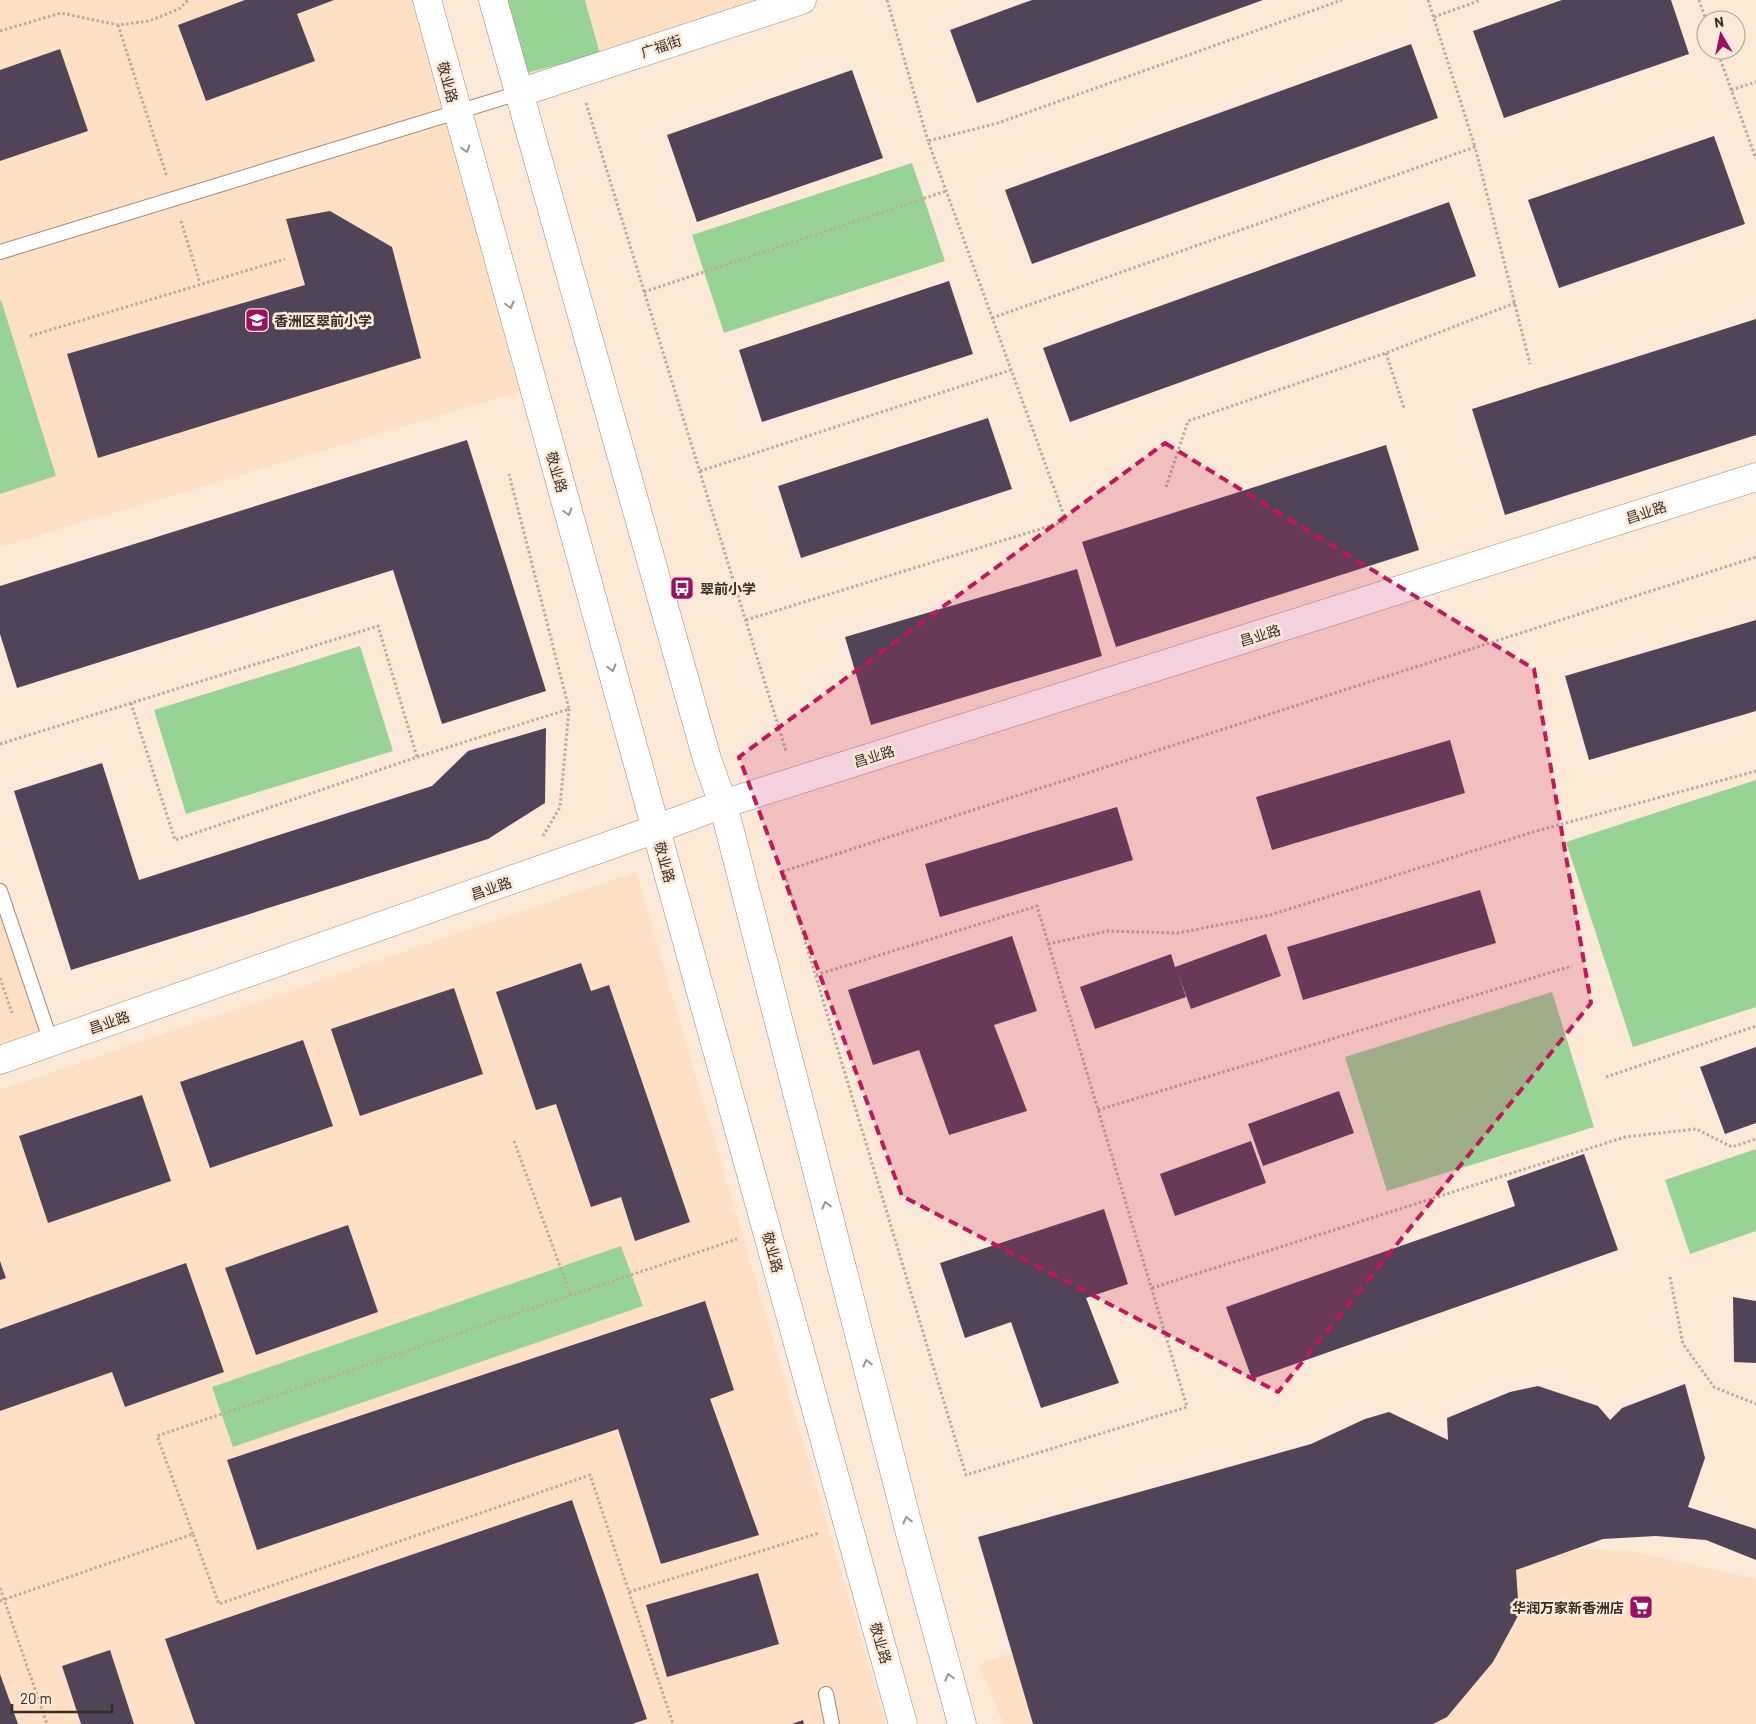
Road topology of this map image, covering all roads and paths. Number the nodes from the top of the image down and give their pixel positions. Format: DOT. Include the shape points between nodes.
graph roads {
  1 [pos="188,0"];
  2 [pos="427,0"];
  3 [pos="493,0"];
  4 [pos="802,0"];
  5 [pos="886,0"];
  6 [pos="1342,0"];
  7 [pos="1428,0"];
  8 [pos="1481,0"];
  9 [pos="1434,17"];
  10 [pos="118,25"];
  11 [pos="0,31"];
  12 [pos="1720,60"];
  13 [pos="577,74"];
  14 [pos="1756,82"];
  15 [pos="1731,90"];
  16 [pos="519,93"];
  17 [pos="456,112"];
  18 [pos="928,141"];
  19 [pos="1475,147"];
  20 [pos="1756,159"];
  21 [pos="946,191"];
  22 [pos="174,199"];
  23 [pos="0,252"];
  24 [pos="285,259"];
  25 [pos="200,284"];
  26 [pos="644,292"];
  27 [pos="1515,303"];
  28 [pos="992,318"];
  29 [pos="30,336"];
  30 [pos="1386,353"];
  31 [pos="1530,364"];
  32 [pos="1011,370"];
  33 [pos="1404,408"];
  34 [pos="700,471"];
  35 [pos="509,474"];
  36 [pos="1756,477"];
  37 [pos="1166,488"];
  38 [pos="1756,557"];
  39 [pos="746,620"];
  40 [pos="131,703"];
  41 [pos="569,709"];
  42 [pos="0,744"];
  43 [pos="417,758"];
  44 [pos="1756,771"];
  45 [pos="796,781"];
  46 [pos="723,804"];
  47 [pos="656,830"];
  48 [pos="541,839"];
  49 [pos="0,891"];
  50 [pos="1048,944"];
  51 [pos="1572,966"];
  52 [pos="816,975"];
  53 [pos="0,978"];
  54 [pos="12,1012"];
  55 [pos="1756,1026"];
  56 [pos="51,1042"];
  57 [pos="0,1060"];
  58 [pos="1606,1076"];
  59 [pos="1098,1110"];
  60 [pos="1756,1138"];
  61 [pos="514,1141"];
  62 [pos="767,1229"];
  63 [pos="1670,1277"];
  64 [pos="1152,1288"];
  65 [pos="571,1296"];
  66 [pos="1756,1406"];
  67 [pos="848,1524"];
  68 [pos="193,1534"];
  69 [pos="0,1588"];
  70 [pos="628,1592"];
  71 [pos="2,1600"];
  72 [pos="826,1694"];
  73 [pos="47,1724"];
  74 [pos="673,1724"];
  75 [pos="832,1724"];
  76 [pos="903,1724"];
  77 [pos="962,1724"];
  1 -- 10 [label="path" via="179,9 149,21"];
  2 -- 17 [label="main road, 敬业路"];
  3 -- 16 [label="main road"];
  4 -- 13 [label="main road, 广福街"];
  5 -- 18 [label="path"];
  6 -- 18 [label="path" via="998,123"];
  7 -- 9 [label="path"];
  8 -- 9 [label="path"];
  9 -- 19 [label="path"];
  10 -- 11 [label="path" via="61,13"];
  10 -- 22 [label="path"];
  12 -- 15 [label="path"];
  13 -- 16 [label="main road, 广福街"];
  13 -- 26 [label="path"];
  14 -- 15 [label="path"];
  15 -- 20 [label="path"];
  16 -- 17 [label="lane"];
  16 -- 46 [label="main road" via="702,740"];
  17 -- 22 [label="lane"];
  17 -- 47 [label="main road, 敬业路, one-way"];
  18 -- 21 [label="path"];
  19 -- 27 [label="path"];
  19 -- 28 [label="path"];
  21 -- 26 [label="path"];
  21 -- 28 [label="path"];
  22 -- 23 [label="lane"];
  22 -- 25 [label="path"];
  24 -- 25 [label="path"];
  25 -- 29 [label="path"];
  26 -- 34 [label="path"];
  27 -- 30 [label="path"];
  27 -- 31 [label="path"];
  28 -- 32 [label="path"];
  30 -- 33 [label="path"];
  30 -- 37 [label="path" via="1188,421"];
  32 -- 34 [label="path"];
  32 -- 39 [label="path" via="1066,521"];
  34 -- 39 [label="path"];
  35 -- 41 [label="path"];
  36 -- 45 [label="main road, 昌业路"];
  38 -- 52 [label="path" via="784,871"];
  39 -- 45 [label="path"];
  40 -- 42 [label="path"];
  40 -- 43 [label="path" via="378,626"];
  40 -- 43 [label="path" via="175,840"];
  41 -- 43 [label="path"];
  41 -- 48 [label="path" via="560,807"];
  44 -- 50 [label="path" via="1533,832 1270,915 1178,933 1108,931"];
  45 -- 46 [label="main road, 昌业路"];
  46 -- 47 [label="main road, 昌业路"];
  77 -- 46 [label="main road, one-way"];
  47 -- 56 [label="main road, 昌业路"];
  47 -- 62 [label="main road, 敬业路"];
  49 -- 56 [label="lane"];
  50 -- 52 [label="path" via="1037,906"];
  50 -- 59 [label="path"];
  51 -- 59 [label="path"];
  52 -- 64 [label="path" via="966,1475 1187,1407"];
  53 -- 54 [label="path"];
  55 -- 58 [label="path"];
  56 -- 57 [label="main road, 昌业路"];
  59 -- 64 [label="path"];
  60 -- 64 [label="path" via="1732,1147 1696,1129 1624,1137"];
  61 -- 65 [label="path"];
  62 -- 65 [label="path"];
  62 -- 67 [label="main road, 敬业路"];
  63 -- 66 [label="path" via="1683,1344 1714,1387"];
  65 -- 68 [label="path" via="157,1436"];
  67 -- 70 [label="path"];
  67 -- 76 [label="main road, 敬业路"];
  68 -- 70 [label="path" via="218,1604 590,1475"];
  68 -- 71 [label="path"];
  69 -- 71 [label="path"];
  70 -- 74 [label="path"];
  71 -- 73 [label="path"];
  72 -- 75 [label="lane"];
}
